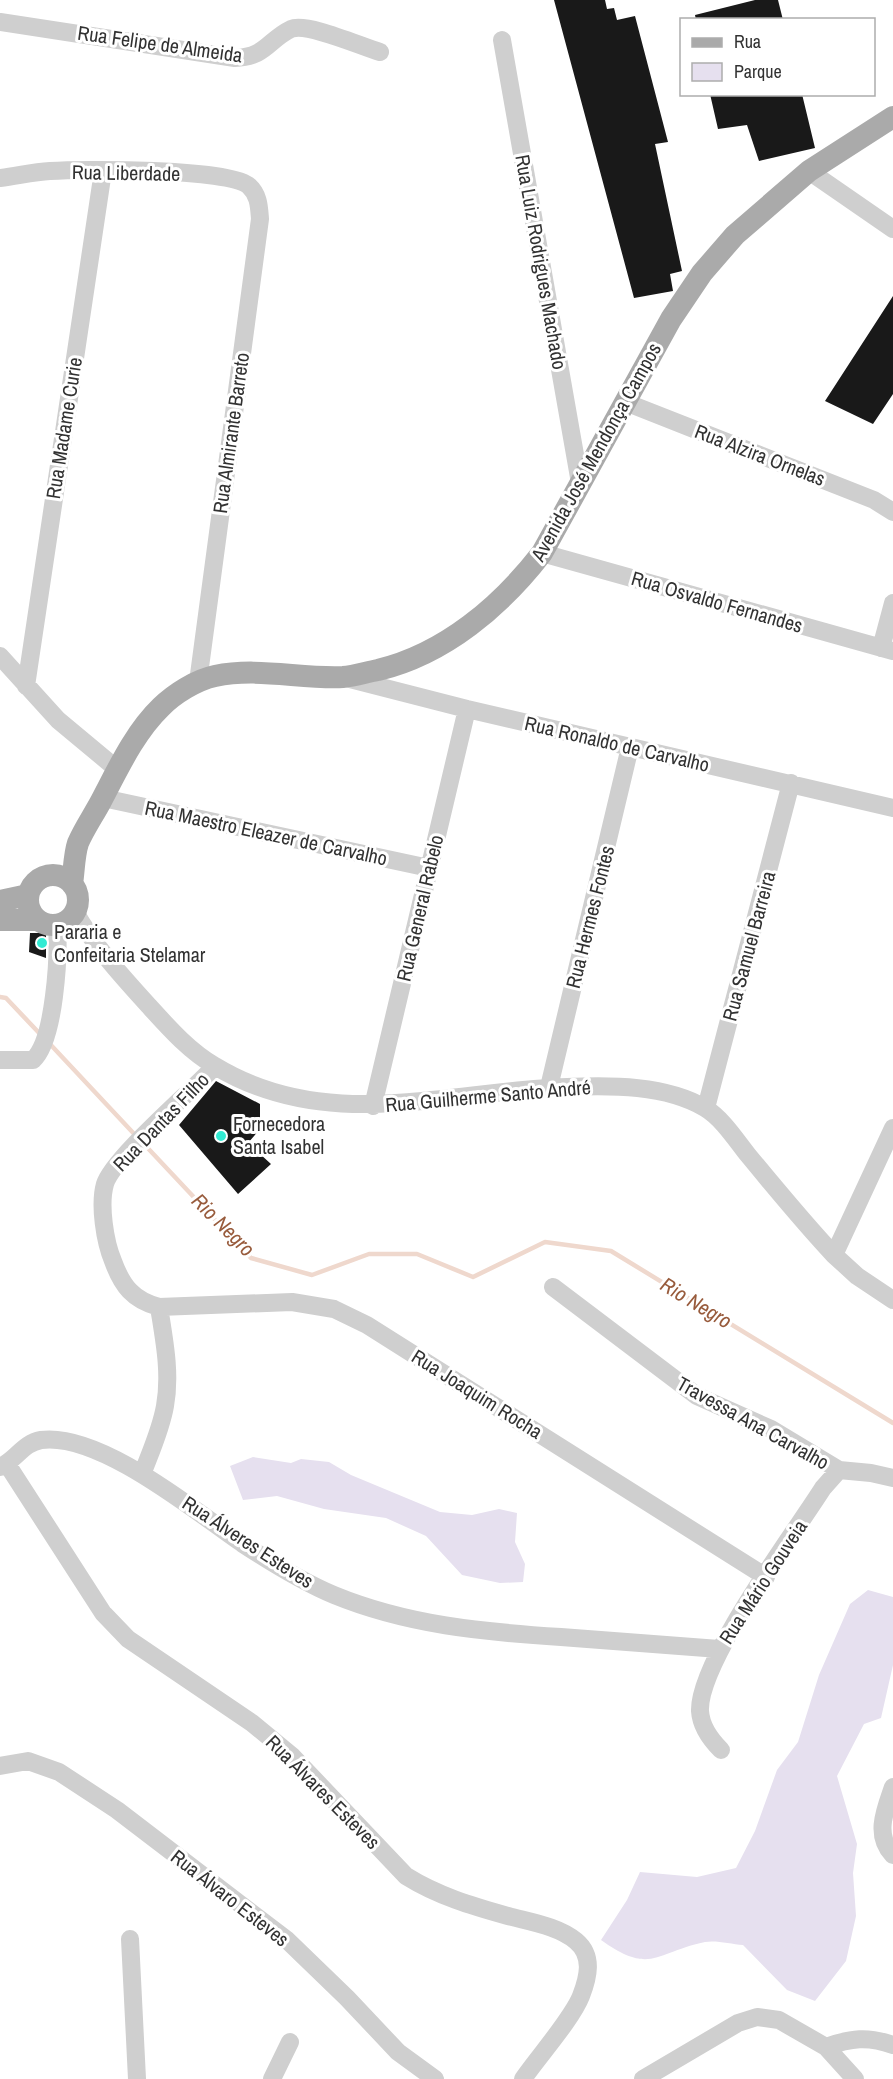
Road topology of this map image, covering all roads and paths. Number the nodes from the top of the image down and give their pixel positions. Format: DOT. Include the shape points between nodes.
graph roads {
  1 [pos="0,22"];
  2 [pos="502,40"];
  3 [pos="380,52"];
  4 [pos="893,117"];
  5 [pos="103,171"];
  6 [pos="809,171"];
  7 [pos="0,178"];
  8 [pos="250,186"];
  9 [pos="893,229"];
  10 [pos="625,402"];
  11 [pos="580,483"];
  12 [pos="893,512"];
  13 [pos="542,553"];
  14 [pos="893,603"];
  15 [pos="887,650"];
  16 [pos="0,656"];
  17 [pos="343,677"];
  18 [pos="198,682"];
  19 [pos="26,686"];
  20 [pos="467,709"];
  21 [pos="630,747"];
  22 [pos="118,770"];
  23 [pos="791,783"];
  24 [pos="103,798"];
  25 [pos="893,807"];
  26 [pos="78,845"];
  27 [pos="429,868"];
  28 [pos="45,876"];
  29 [pos="72,884"];
  30 [pos="28,895"];
  31 [pos="0,901"];
  32 [pos="0,920"];
  33 [pos="58,920"];
  34 [pos="0,1060"];
  35 [pos="214,1066"];
  36 [pos="549,1087"];
  37 [pos="373,1106"];
  38 [pos="706,1108"];
  39 [pos="893,1128"];
  40 [pos="834,1255"];
  41 [pos="553,1287"];
  42 [pos="893,1300"];
  43 [pos="159,1307"];
  44 [pos="3,1465"];
  45 [pos="839,1470"];
  46 [pos="143,1472"];
  47 [pos="893,1478"];
  48 [pos="766,1576"];
  49 [pos="719,1649"];
  50 [pos="721,1750"];
  51 [pos="0,1766"];
  52 [pos="893,1787"];
  53 [pos="893,1855"];
  54 [pos="130,1939"];
  55 [pos="290,2043"];
  56 [pos="893,2045"];
  57 [pos="826,2047"];
  58 [pos="137,2079"];
  59 [pos="272,2079"];
  60 [pos="435,2079"];
  61 [pos="523,2079"];
  62 [pos="643,2079"];
  63 [pos="855,2079"];
  1 -- 3 [label="street, Rua Felipe de Almeida" via="235,58 260,53 292,28 306,28"];
  2 -- 11 [label="street, Rua Luiz Rodrigues Machado"];
  4 -- 6 [label="main road, Avenida José Mendonça Campos"];
  5 -- 7 [label="street, Rua Liberdade" via="50,171"];
  5 -- 8 [label="street, Rua Liberdade" via="235,178"];
  5 -- 19 [label="street, Rua Madame Curie"];
  6 -- 9 [label="street"];
  6 -- 10 [label="main road, Avenida José Mendonça Campos" via="735,236 702,273 671,319"];
  8 -- 18 [label="street, Rua Almirante Barreto" via="259,201 261,219"];
  10 -- 11 [label="main road, Avenida José Mendonça Campos"];
  10 -- 12 [label="street, Rua Alzira Ornelas" via="874,500"];
  11 -- 13 [label="main road, Avenida José Mendonça Campos"];
  13 -- 15 [label="street, Rua Osvaldo Fernandes"];
  13 -- 17 [label="main road, Avenida José Mendonça Campos" via="519,584 463,630 419,655"];
  14 -- 15 [label="street"];
  16 -- 19 [label="street"];
  17 -- 18 [label="main road, Avenida José Mendonça Campos" via="249,673"];
  17 -- 20 [label="street, Rua Ronaldo de Carvalho"];
  18 -- 22 [label="main road, Avenida José Mendonça Campos" via="161,707"];
  19 -- 22 [label="street" via="58,720"];
  20 -- 21 [label="street, Rua Ronaldo de Carvalho"];
  20 -- 27 [label="street, Rua General Rabelo"];
  21 -- 23 [label="street, Rua Ronaldo de Carvalho"];
  21 -- 36 [label="street, Rua Hermes Fontes"];
  22 -- 24 [label="main road, Avenida José Mendonça Campos"];
  23 -- 25 [label="street, Rua Ronaldo de Carvalho"];
  23 -- 38 [label="street, Rua Samuel Barreira"];
  24 -- 26 [label="main road, Avenida José Mendonça Campos"];
  24 -- 27 [label="street, Rua Maestro Eleazer de Carvalho"];
  26 -- 28 [label="main road, Avenida José Mendonça Campos"];
  26 -- 29 [label="main road, Avenida José Mendonça Campos"];
  27 -- 37 [label="street, Rua General Rabelo"];
  28 -- 29 [label="main road" via="55,875"];
  28 -- 30 [label="main road" via="34,883"];
  29 -- 33 [label="main road" via="77,892"];
  30 -- 31 [label="main road"];
  30 -- 33 [label="main road" via="28,904"];
  32 -- 33 [label="main road"];
  33 -- 34 [label="street" via="56,980 43,1047 33,1060"];
  33 -- 35 [label="street, Rua Guilherme Santo André" via="92,942 170,1029"];
  35 -- 37 [label="street, Rua Guilherme Santo André" via="297,1098"];
  35 -- 43 [label="street, Rua Dantas Filho" via="129,1151 105,1184 102,1199 109,1253 122,1284 147,1304"];
  36 -- 37 [label="street, Rua Guilherme Santo André"];
  36 -- 38 [label="street, Rua Guilherme Santo André" via="646,1090"];
  38 -- 40 [label="street, Rua Guilherme Santo André"];
  39 -- 40 [label="street"];
  40 -- 42 [label="street, Rua Guilherme Santo André"];
  41 -- 45 [label="street, Travessa Ana Carvalho" via="697,1396 771,1429"];
  43 -- 46 [label="street" via="167,1372 166,1405"];
  43 -- 48 [label="street, Rua Joaquim Rocha" via="292,1302 334,1309 367,1325"];
  44 -- 46 [label="street, Rua Álveres Esteves" via="24,1447 38,1440 53,1439 82,1446"];
  44 -- 61 [label="street, Rua Álvares Esteves" via="102,1613 129,1639 252,1723 292,1756 406,1876 427,1889 553,1928 577,1942 586,1955 589,1972 580,1999"];
  45 -- 47 [label="street"];
  45 -- 48 [label="street, Rua Mário Gouveia"];
  46 -- 49 [label="street, Rua Álveres Esteves" via="275,1565 332,1595 372,1609 449,1628"];
  48 -- 49 [label="street, Rua Mário Gouveia"];
  49 -- 50 [label="street, Rua Mário Gouveia" via="700,1709 702,1725"];
  51 -- 60 [label="street, Rua Álvaro Esteves" via="28,1761 59,1772 117,1810 287,1940 398,2052"];
  52 -- 53 [label="street" via="882,1831 886,1847"];
  54 -- 58 [label="street"];
  55 -- 59 [label="street"];
  56 -- 57 [label="street" via="853,2038"];
  57 -- 62 [label="street" via="779,2020 757,2017 738,2023"];
  57 -- 63 [label="street"];
}
